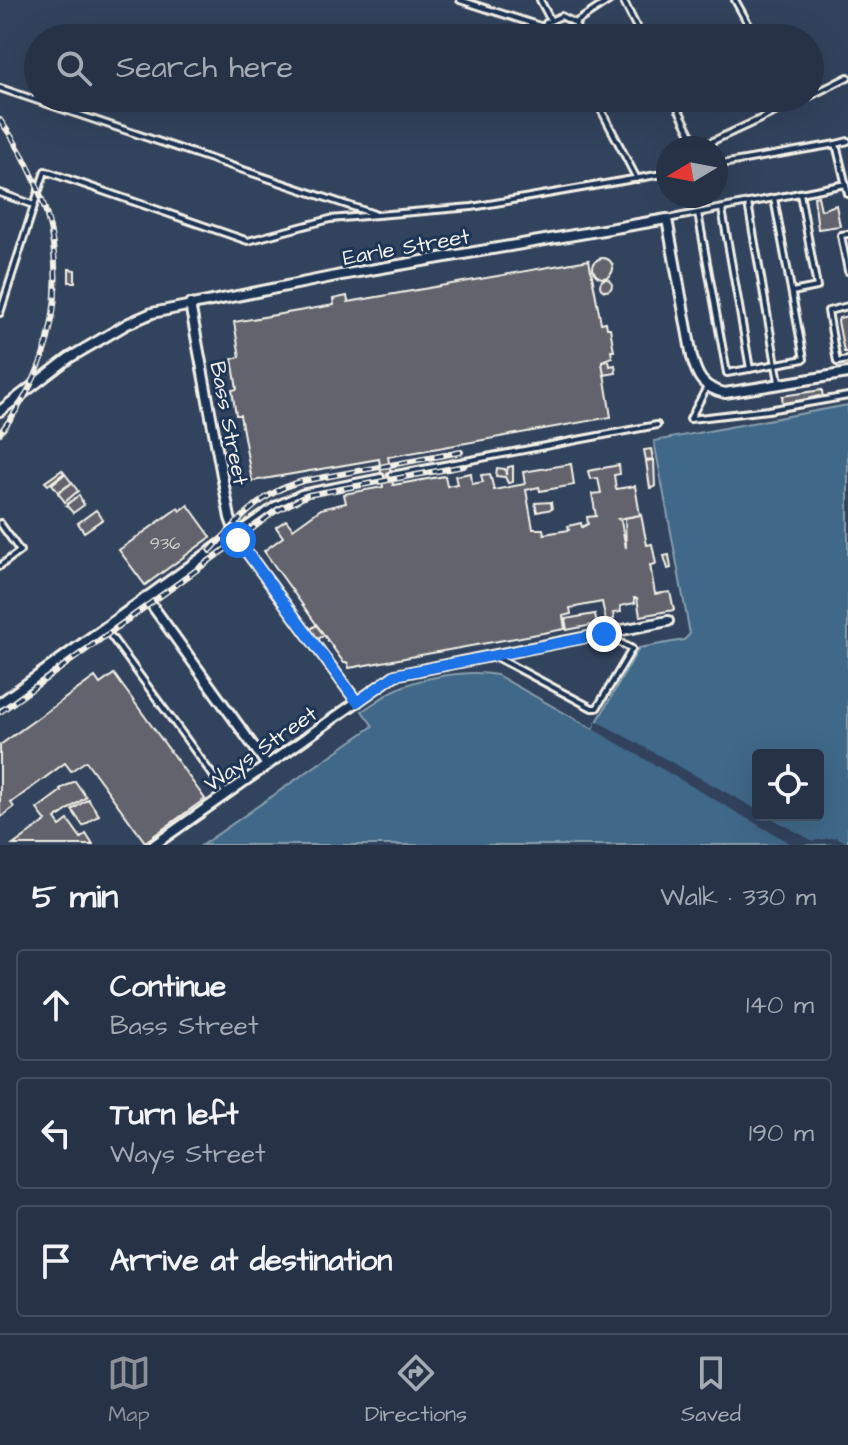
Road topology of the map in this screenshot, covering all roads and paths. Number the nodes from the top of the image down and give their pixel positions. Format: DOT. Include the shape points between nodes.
graph roads {
  1 [pos="460,0"];
  2 [pos="540,0"];
  3 [pos="610,0"];
  4 [pos="623,0"];
  5 [pos="735,0"];
  6 [pos="550,19"];
  7 [pos="575,23"];
  8 [pos="534,24"];
  9 [pos="546,24"];
  10 [pos="635,24"];
  11 [pos="748,24"];
  12 [pos="848,77"];
  13 [pos="0,88"];
  14 [pos="824,89"];
  15 [pos="24,96"];
  16 [pos="71,112"];
  17 [pos="602,112"];
  18 [pos="680,112"];
  19 [pos="777,112"];
  20 [pos="692,136"];
  21 [pos="724,136"];
  22 [pos="848,141"];
  23 [pos="836,144"];
  24 [pos="728,163"];
  25 [pos="656,175"];
  26 [pos="637,179"];
  27 [pos="846,184"];
  28 [pos="0,193"];
  29 [pos="800,193"];
  30 [pos="848,194"];
  31 [pos="774,198"];
  32 [pos="748,203"];
  33 [pos="34,205"];
  34 [pos="722,209"];
  35 [pos="698,213"];
  36 [pos="376,215"];
  37 [pos="667,219"];
  38 [pos="848,234"];
  39 [pos="848,271"];
  40 [pos="792,292"];
  41 [pos="2,304"];
  42 [pos="190,304"];
  43 [pos="848,306"];
  44 [pos="0,313"];
  45 [pos="848,360"];
  46 [pos="776,364"];
  47 [pos="750,369"];
  48 [pos="848,373"];
  49 [pos="780,384"];
  50 [pos="707,387"];
  51 [pos="848,396"];
  52 [pos="0,411"];
  53 [pos="657,425"];
  54 [pos="391,475"];
  55 [pos="381,477"];
  56 [pos="0,523"];
  57 [pos="236,533"];
  58 [pos="0,566"];
  59 [pos="146,597"];
  60 [pos="668,621"];
  61 [pos="104,627"];
  62 [pos="604,634"];
  63 [pos="494,655"];
  64 [pos="357,702"];
  65 [pos="0,703"];
  66 [pos="267,765"];
  67 [pos="227,794"];
  68 [pos="154,845"];
  1 -- 8 [label="lane"];
  2 -- 6 [label="lane"];
  3 -- 7 [label="lane"];
  4 -- 10 [label="lane"];
  5 -- 11 [label="lane"];
  6 -- 7 [label="lane" via="566,17"];
  6 -- 9 [label="lane"];
  12 -- 14 [label="lane"];
  13 -- 15 [label="lane"];
  16 -- 36 [label="lane"];
  17 -- 26 [label="lane"];
  18 -- 20 [label="lane"];
  19 -- 21 [label="lane"];
  22 -- 23 [label="lane"];
  23 -- 24 [label="lane"];
  23 -- 27 [label="lane"];
  25 -- 26 [label="lane"];
  26 -- 36 [label="lane" via="472,207"];
  27 -- 29 [label="lane, Earle Street"];
  27 -- 30 [label="lane"];
  28 -- 33 [label="lane"];
  29 -- 31 [label="lane, Earle Street"];
  29 -- 40 [label="lane" via="817,287"];
  31 -- 32 [label="lane, Earle Street"];
  31 -- 40 [label="lane"];
  32 -- 34 [label="lane, Earle Street"];
  32 -- 46 [label="lane"];
  33 -- 36 [label="lane" via="45,171 248,241 330,219"];
  33 -- 41 [label="lane"];
  34 -- 35 [label="lane, Earle Street"];
  34 -- 47 [label="lane"];
  35 -- 37 [label="lane, Earle Street"];
  35 -- 47 [label="lane" via="727,373"];
  37 -- 42 [label="street, Earle Street"];
  37 -- 50 [label="street" via="692,357"];
  38 -- 39 [label="lane" via="841,235"];
  40 -- 46 [label="lane" via="804,359"];
  41 -- 44 [label="lane"];
  42 -- 52 [label="street, Earle Street" via="127,324 69,358"];
  42 -- 57 [label="street, Bass Street"];
  43 -- 45 [label="lane" via="828,311 837,362"];
  46 -- 47 [label="lane"];
  46 -- 49 [label="lane"];
  48 -- 49 [label="street"];
  49 -- 50 [label="street" via="725,393"];
  50 -- 51 [label="lane" via="690,419"];
  53 -- 54 [label="lane"];
  55 -- 57 [label="lane" via="301,493"];
  56 -- 58 [label="lane" via="20,551"];
  57 -- 59 [label="street"];
  57 -- 64 [label="street, Bass Street"];
  59 -- 61 [label="street"];
  59 -- 66 [label="street"];
  60 -- 62 [label="street, Ways Street"];
  61 -- 65 [label="street"];
  61 -- 67 [label="lane"];
  62 -- 63 [label="street, Ways Street"];
  62 -- 63 [label="lane" via="632,649 597,708"];
  63 -- 64 [label="street, Ways Street" via="395,675"];
  64 -- 66 [label="street, Ways Street"];
  66 -- 67 [label="street, Ways Street"];
  67 -- 68 [label="street, Ways Street"];
}
